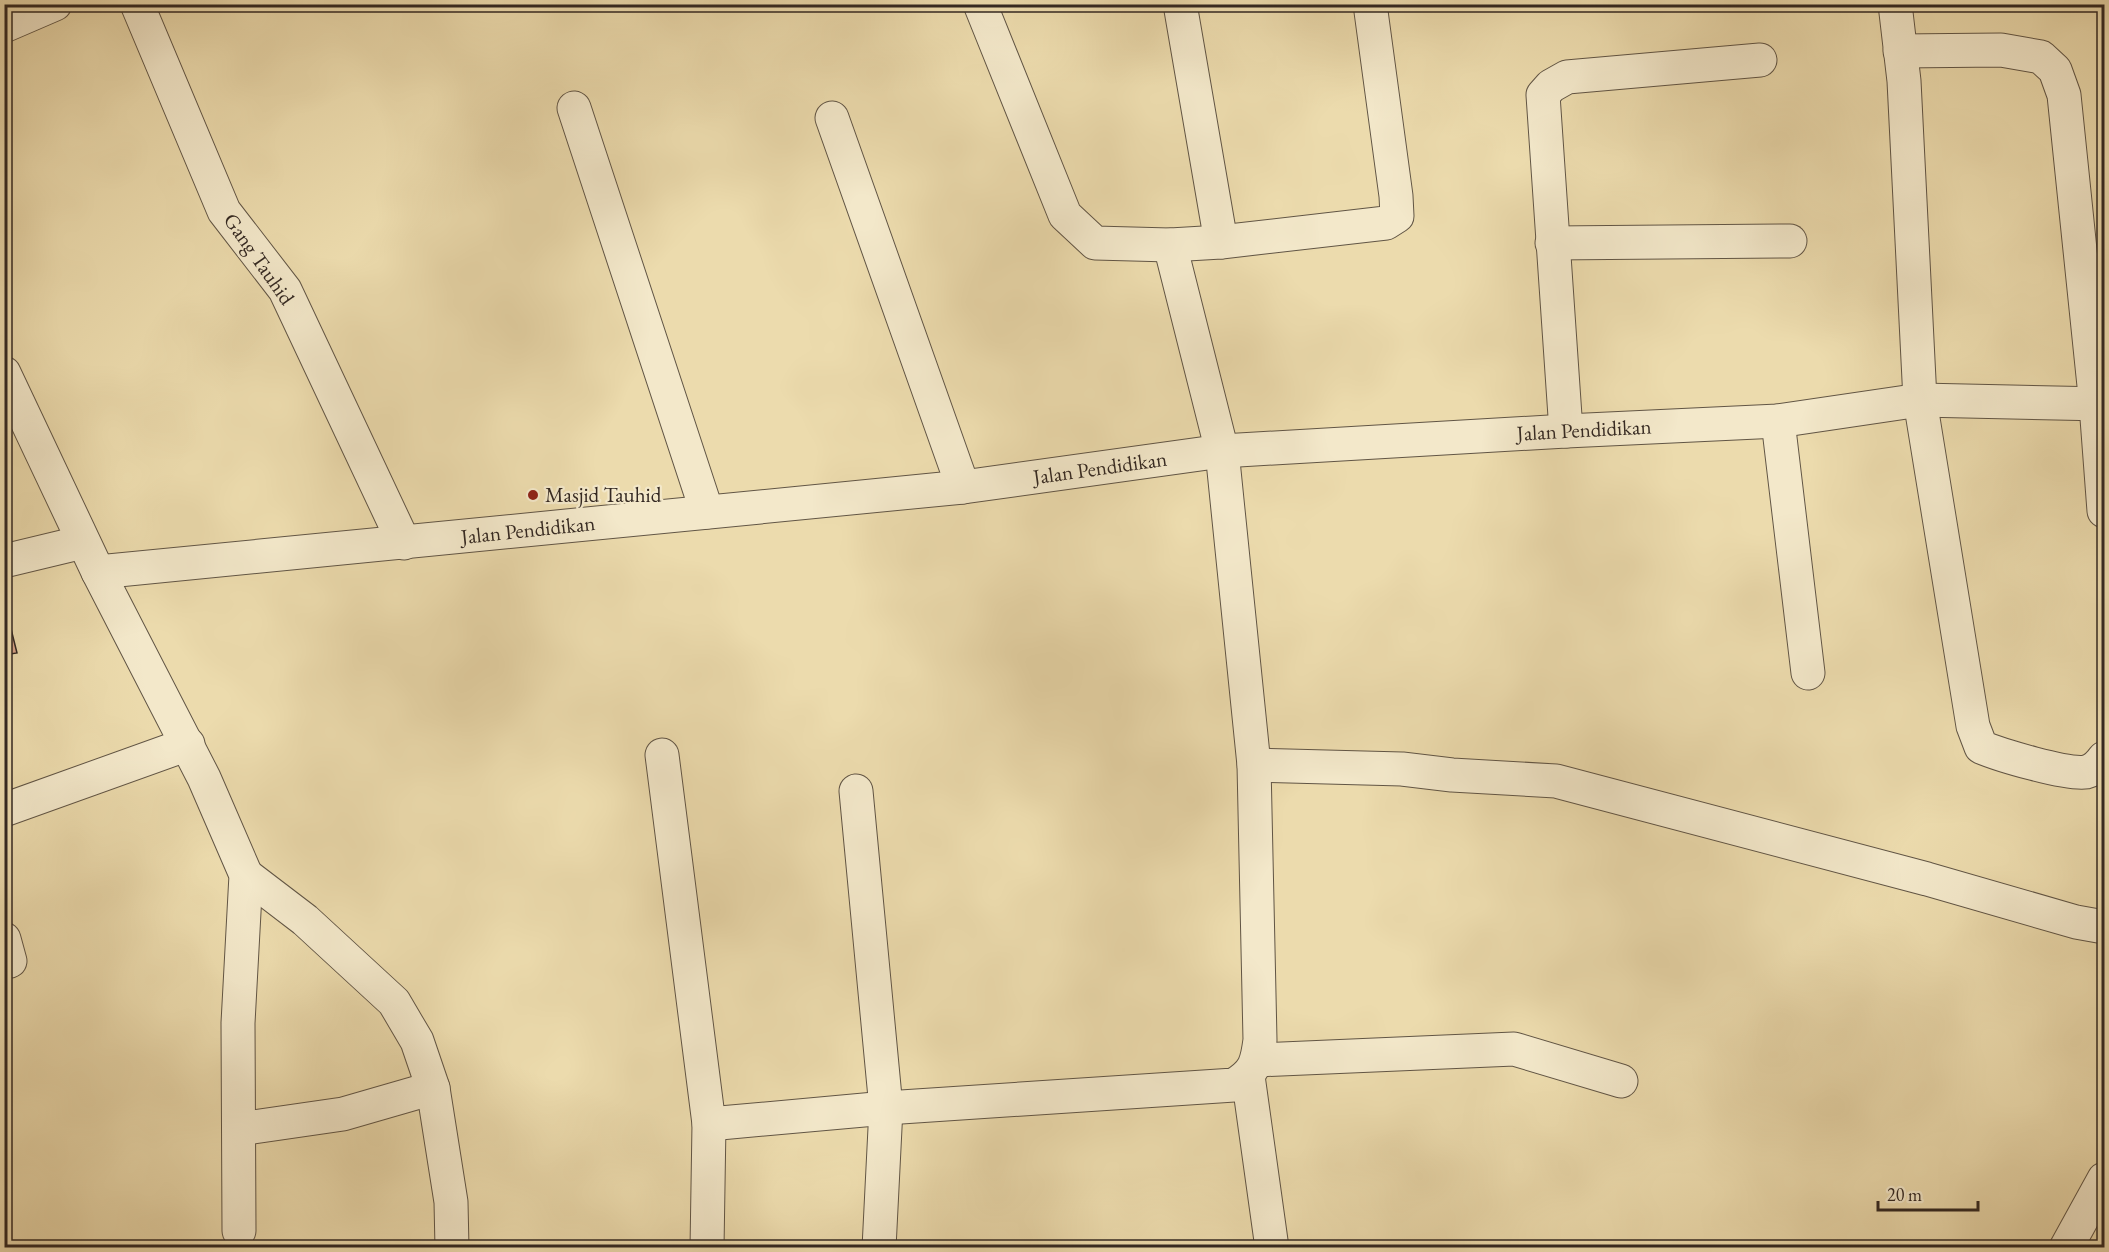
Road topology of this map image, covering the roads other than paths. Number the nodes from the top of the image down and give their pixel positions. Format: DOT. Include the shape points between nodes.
graph roads {
  1 [pos="55,4"];
  2 [pos="137,4"];
  3 [pos="980,4"];
  4 [pos="1180,4"];
  5 [pos="1370,4"];
  6 [pos="1895,4"];
  7 [pos="4,26"];
  8 [pos="1900,51"];
  9 [pos="1760,60"];
  10 [pos="574,108"];
  11 [pos="832,118"];
  12 [pos="1790,241"];
  13 [pos="1221,242"];
  14 [pos="1552,243"];
  15 [pos="1170,245"];
  16 [pos="4,373"];
  17 [pos="1920,400"];
  18 [pos="2100,404"];
  19 [pos="1778,421"];
  20 [pos="1566,431"];
  21 [pos="1222,451"];
  22 [pos="963,487"];
  23 [pos="2104,511"];
  24 [pos="707,512"];
  25 [pos="83,542"];
  26 [pos="404,543"];
  27 [pos="4,561"];
  28 [pos="98,573"];
  29 [pos="1808,673"];
  30 [pos="188,744"];
  31 [pos="662,755"];
  32 [pos="2104,758"];
  33 [pos="1254,765"];
  34 [pos="856,791"];
  35 [pos="4,810"];
  36 [pos="246,875"];
  37 [pos="2104,927"];
  38 [pos="1252,1068"];
  39 [pos="1621,1081"];
  40 [pos="433,1088"];
  41 [pos="886,1108"];
  42 [pos="709,1124"];
  43 [pos="239,1129"];
  44 [pos="2103,1183"];
  45 [pos="239,1231"];
  46 [pos="452,1248"];
  47 [pos="707,1248"];
  48 [pos="879,1248"];
  49 [pos="1272,1248"];
  50 [pos="2066,1248"];
  1 -- 7 [label="street"];
  2 -- 26 [label="street, Gang Tauhid" via="224,211 285,290"];
  3 -- 15 [label="street" via="1065,215 1095,243"];
  4 -- 13 [label="street"];
  5 -- 13 [label="street" via="1397,216 1386,223"];
  6 -- 8 [label="street"];
  8 -- 17 [label="street"];
  8 -- 18 [label="street" via="2001,50 2041,57 2055,70 2064,95"];
  9 -- 14 [label="street" via="1567,77 1551,86 1543,95 1543,108"];
  10 -- 24 [label="street"];
  11 -- 22 [label="street"];
  12 -- 14 [label="street"];
  13 -- 15 [label="street"];
  14 -- 20 [label="street"];
  15 -- 21 [label="street"];
  16 -- 25 [label="street"];
  17 -- 18 [label="street, Jalan Pendidikan"];
  17 -- 19 [label="street, Jalan Pendidikan"];
  17 -- 32 [label="street" via="1973,726 1981,747 2073,773 2088,771"];
  18 -- 23 [label="street"];
  19 -- 20 [label="street, Jalan Pendidikan"];
  19 -- 29 [label="street"];
  20 -- 21 [label="street, Jalan Pendidikan"];
  21 -- 22 [label="street, Jalan Pendidikan"];
  21 -- 33 [label="street"];
  22 -- 24 [label="street, Jalan Pendidikan"];
  24 -- 26 [label="street, Jalan Pendidikan"];
  25 -- 27 [label="street"];
  25 -- 28 [label="street"];
  26 -- 28 [label="street, Jalan Pendidikan"];
  28 -- 30 [label="street"];
  30 -- 35 [label="street"];
  30 -- 36 [label="street"];
  31 -- 42 [label="street"];
  33 -- 37 [label="street" via="1402,769 1556,781"];
  33 -- 38 [label="street" via="1260,1040"];
  34 -- 41 [label="street"];
  36 -- 40 [label="street" via="305,920 394,1002 417,1041"];
  36 -- 43 [label="street" via="238,1023"];
  38 -- 39 [label="street" via="1514,1049"];
  38 -- 41 [label="street" via="1234,1085"];
  38 -- 49 [label="street"];
  40 -- 43 [label="street" via="343,1114"];
  40 -- 46 [label="street" via="451,1202"];
  41 -- 42 [label="street"];
  41 -- 48 [label="street"];
  42 -- 47 [label="street"];
  43 -- 45 [label="street"];
  44 -- 50 [label="street"];
}
